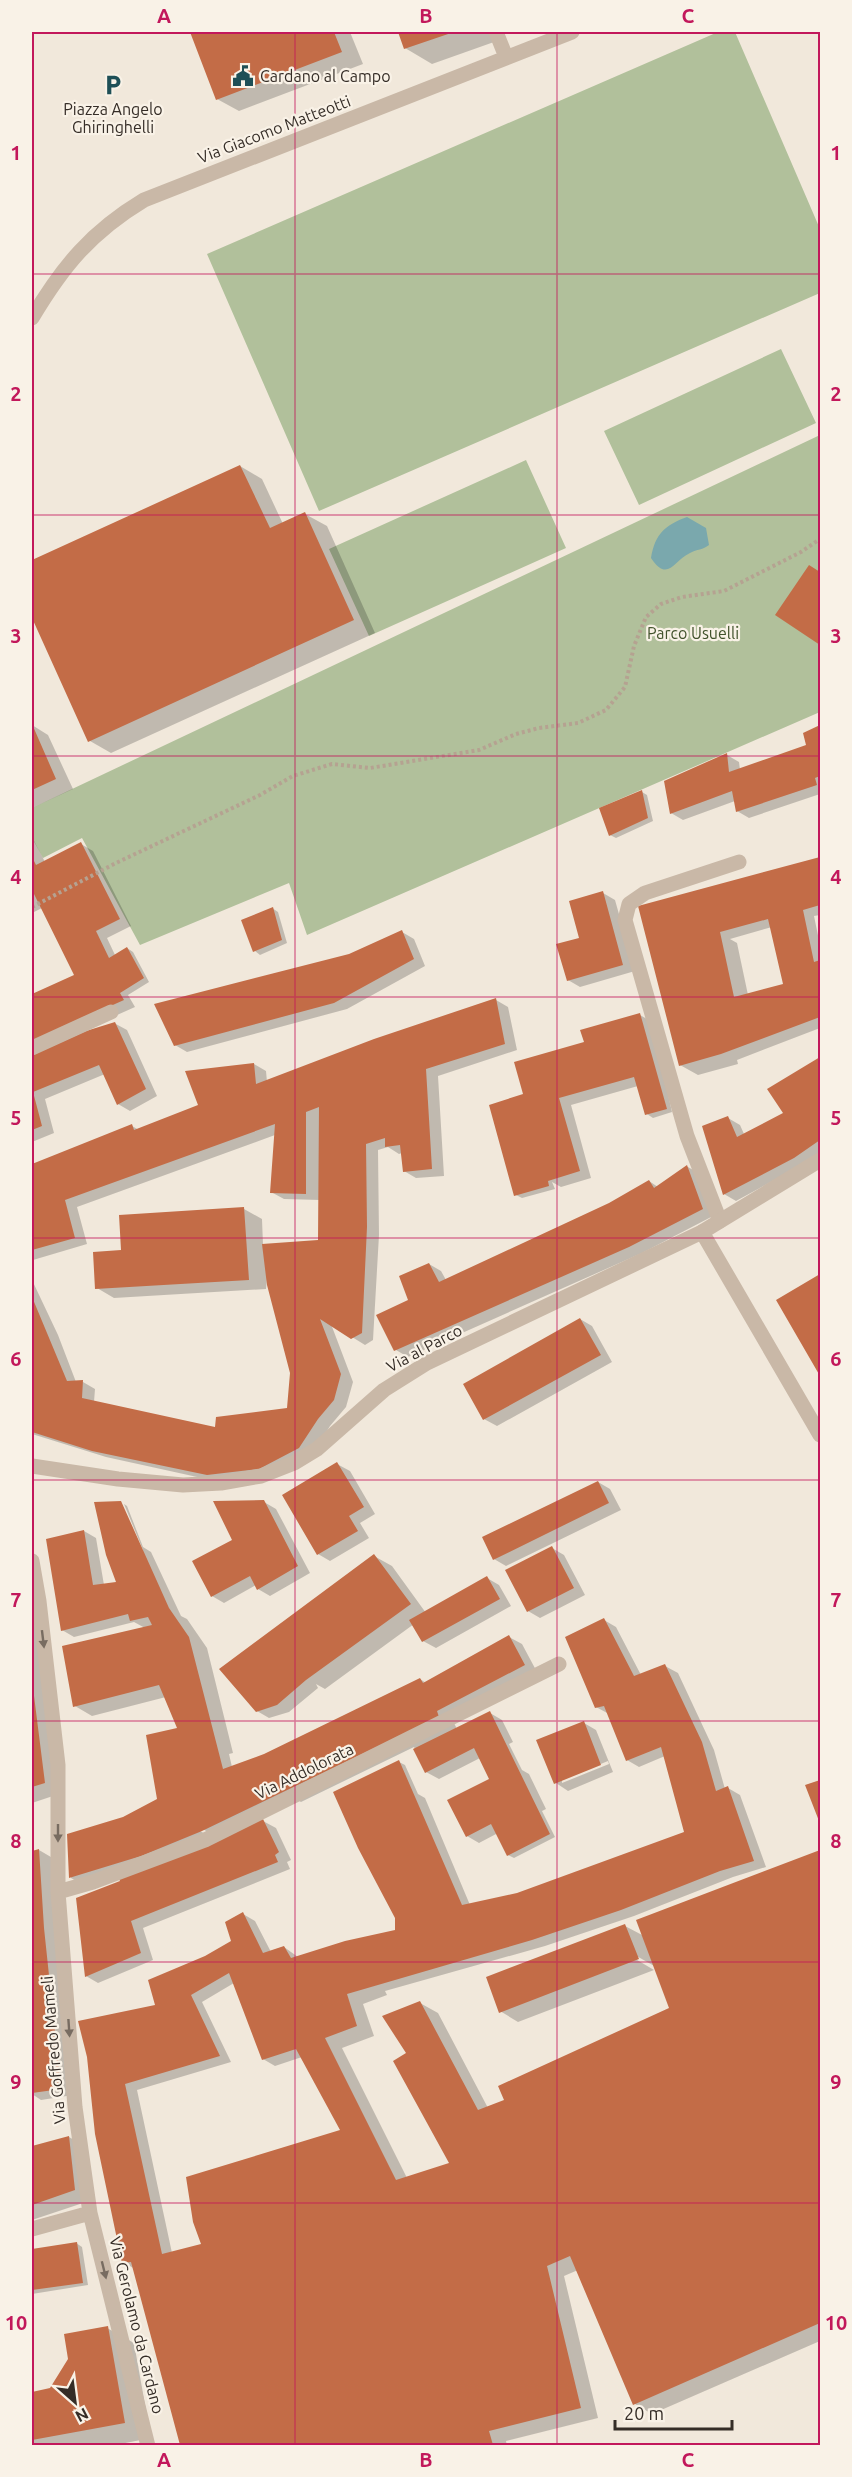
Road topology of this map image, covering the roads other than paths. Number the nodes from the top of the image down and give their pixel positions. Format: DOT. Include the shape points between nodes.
graph roads {
  1 [pos="496,32"];
  2 [pos="572,32"];
  3 [pos="506,57"];
  4 [pos="32,318"];
  5 [pos="739,862"];
  6 [pos="111,1012"];
  7 [pos="32,1048"];
  8 [pos="820,1160"];
  9 [pos="720,1221"];
  10 [pos="702,1232"];
  11 [pos="820,1435"];
  12 [pos="32,1466"];
  13 [pos="32,1560"];
  14 [pos="559,1664"];
  15 [pos="58,1892"];
  16 [pos="90,2213"];
  17 [pos="32,2229"];
  18 [pos="148,2445"];
  1 -- 3 [label="street"];
  2 -- 3 [label="street, Via Giacomo Matteotti"];
  3 -- 4 [label="street, Via Giacomo Matteotti" via="144,200 113,219 74,256"];
  5 -- 9 [label="street" via="645,893 629,904 625,920 687,1136"];
  6 -- 7 [label="street"];
  8 -- 9 [label="street, Via al Parco"];
  9 -- 10 [label="street, Via al Parco"];
  10 -- 11 [label="street"];
  10 -- 12 [label="street, Via al Parco" via="427,1363 384,1390 318,1449 261,1476 183,1485"];
  13 -- 15 [label="street, Via Goffredo Mameli, one-way" via="58,1765"];
  14 -- 15 [label="street, Via Addolorata" via="205,1840"];
  15 -- 16 [label="street, Via Goffredo Mameli, one-way" via="75,2108"];
  16 -- 17 [label="street"];
  16 -- 18 [label="street, Via Gerolamo da Cardano, one-way"];
}
